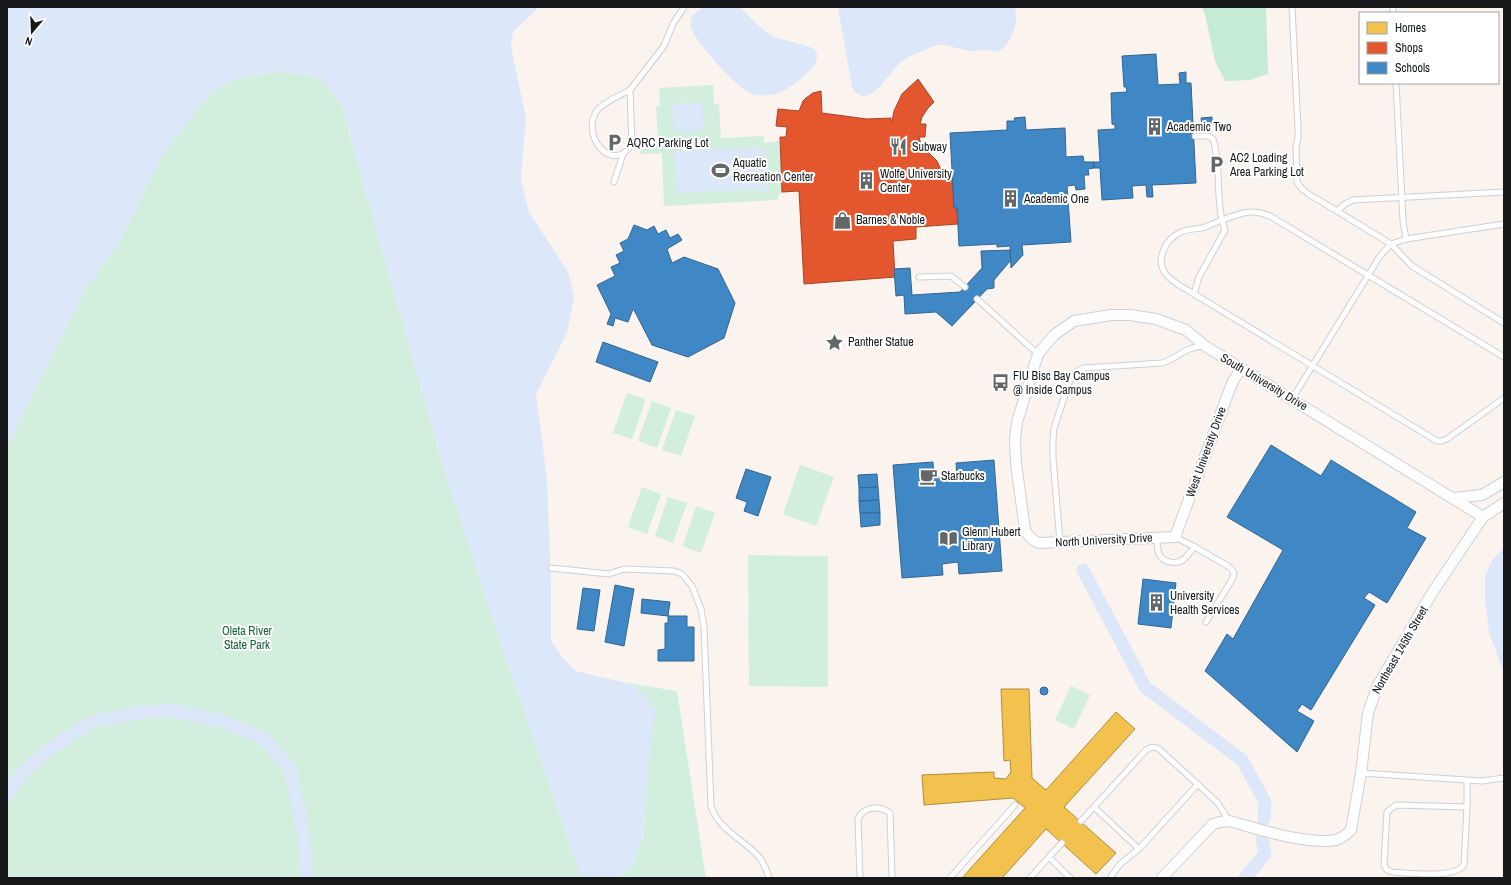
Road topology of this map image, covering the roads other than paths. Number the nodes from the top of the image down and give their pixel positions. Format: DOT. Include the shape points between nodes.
graph roads {
  1 [pos="684,7"];
  2 [pos="1292,7"];
  3 [pos="1396,84"];
  4 [pos="630,90"];
  5 [pos="1195,136"];
  6 [pos="623,154"];
  7 [pos="614,182"];
  8 [pos="1504,192"];
  9 [pos="1403,198"];
  10 [pos="1337,211"];
  11 [pos="1222,220"];
  12 [pos="1504,224"];
  13 [pos="1406,239"];
  14 [pos="1391,244"];
  15 [pos="1368,275"];
  16 [pos="919,277"];
  17 [pos="965,287"];
  18 [pos="1194,294"];
  19 [pos="977,299"];
  20 [pos="1504,323"];
  21 [pos="1205,346"];
  22 [pos="1038,354"];
  23 [pos="1504,357"];
  24 [pos="1314,366"];
  25 [pos="1241,369"];
  26 [pos="1504,398"];
  27 [pos="1292,400"];
  28 [pos="1504,482"];
  29 [pos="1452,498"];
  30 [pos="1504,502"];
  31 [pos="1483,517"];
  32 [pos="1157,537"];
  33 [pos="1175,537"];
  34 [pos="1060,543"];
  35 [pos="1195,546"];
  36 [pos="550,568"];
  37 [pos="1206,622"];
  38 [pos="1361,773"];
  39 [pos="1504,778"];
  40 [pos="1467,781"];
  41 [pos="1198,784"];
  42 [pos="1015,806"];
  43 [pos="1094,807"];
  44 [pos="1466,807"];
  45 [pos="1229,821"];
  46 [pos="1081,822"];
  47 [pos="1062,843"];
  48 [pos="1139,849"];
  49 [pos="1049,857"];
  50 [pos="770,878"];
  51 [pos="860,878"];
  52 [pos="892,878"];
  53 [pos="950,878"];
  54 [pos="1030,878"];
  55 [pos="1070,878"];
  56 [pos="1110,878"];
  57 [pos="1162,878"];
  1 -- 4 [label="lane" via="661,50"];
  2 -- 10 [label="lane" via="1298,128 1296,182 1302,189"];
  3 -- 9 [label="lane"];
  4 -- 6 [label="lane" via="632,144"];
  4 -- 6 [label="lane" via="601,107 596,112 592,126 596,144 600,148 610,155"];
  5 -- 11 [label="lane" via="1208,136 1213,139"];
  6 -- 7 [label="lane"];
  8 -- 9 [label="lane"];
  9 -- 10 [label="lane" via="1353,200"];
  9 -- 13 [label="lane"];
  10 -- 14 [label="lane"];
  11 -- 15 [label="lane" via="1244,212 1261,212"];
  11 -- 18 [label="lane" via="1225,230 1199,277"];
  11 -- 18 [label="lane" via="1203,228 1182,231 1172,237 1162,252 1162,270"];
  12 -- 13 [label="lane"];
  13 -- 14 [label="lane"];
  14 -- 15 [label="lane"];
  14 -- 20 [label="lane" via="1412,266"];
  15 -- 23 [label="lane"];
  15 -- 24 [label="lane"];
  16 -- 17 [label="lane" via="951,276"];
  18 -- 24 [label="lane"];
  19 -- 22 [label="lane"];
  21 -- 22 [label="street, South University Drive" via="1186,330 1156,319 1111,315 1074,321 1054,335"];
  21 -- 25 [label="street, South University Drive"];
  21 -- 34 [label="lane" via="1186,349 1162,363 1084,368 1078,370 1070,380 1054,428 1053,449"];
  22 -- 34 [label="street, North University Drive" via="1017,422 1016,463 1028,536 1040,543"];
  24 -- 26 [label="lane" via="1437,441 1447,439"];
  24 -- 27 [label="lane"];
  25 -- 27 [label="street, South University Drive"];
  25 -- 33 [label="street, West University Drive" via="1228,393"];
  27 -- 29 [label="street, South University Drive"];
  28 -- 29 [label="street" via="1482,495"];
  29 -- 31 [label="street, South University Drive"];
  30 -- 31 [label="street, Northeast 145th Street"];
  31 -- 38 [label="street, Northeast 145th Street" via="1432,593 1377,687 1368,713"];
  32 -- 33 [label="street, North University Drive"];
  32 -- 34 [label="street, North University Drive"];
  32 -- 35 [label="lane" via="1160,556 1172,563 1184,559"];
  33 -- 35 [label="lane"];
  35 -- 37 [label="lane" via="1231,568 1234,573"];
  36 -- 50 [label="lane" via="609,574 624,569 674,571 682,574 692,586 701,609 704,627 711,806 714,815 723,826 760,858"];
  38 -- 40 [label="lane"];
  38 -- 45 [label="street, Northeast 145th Street" via="1354,823 1346,836 1337,840 1310,840 1286,836"];
  39 -- 40 [label="lane"];
  40 -- 44 [label="lane"];
  41 -- 43 [label="lane" via="1159,749 1151,747"];
  41 -- 45 [label="lane" via="1218,803"];
  41 -- 48 [label="lane"];
  42 -- 53 [label="lane"];
  43 -- 46 [label="lane"];
  43 -- 48 [label="lane"];
  44 -- 44 [label="lane" via="1396,805 1390,808 1387,812 1384,865 1387,870 1442,874 1461,869 1464,866"];
  45 -- 57 [label="street" via="1212,824"];
  47 -- 49 [label="lane"];
  48 -- 56 [label="lane" via="1120,864"];
  49 -- 54 [label="lane"];
  49 -- 55 [label="lane"];
  51 -- 52 [label="lane" via="858,819 865,810 880,808 890,814"];
}
